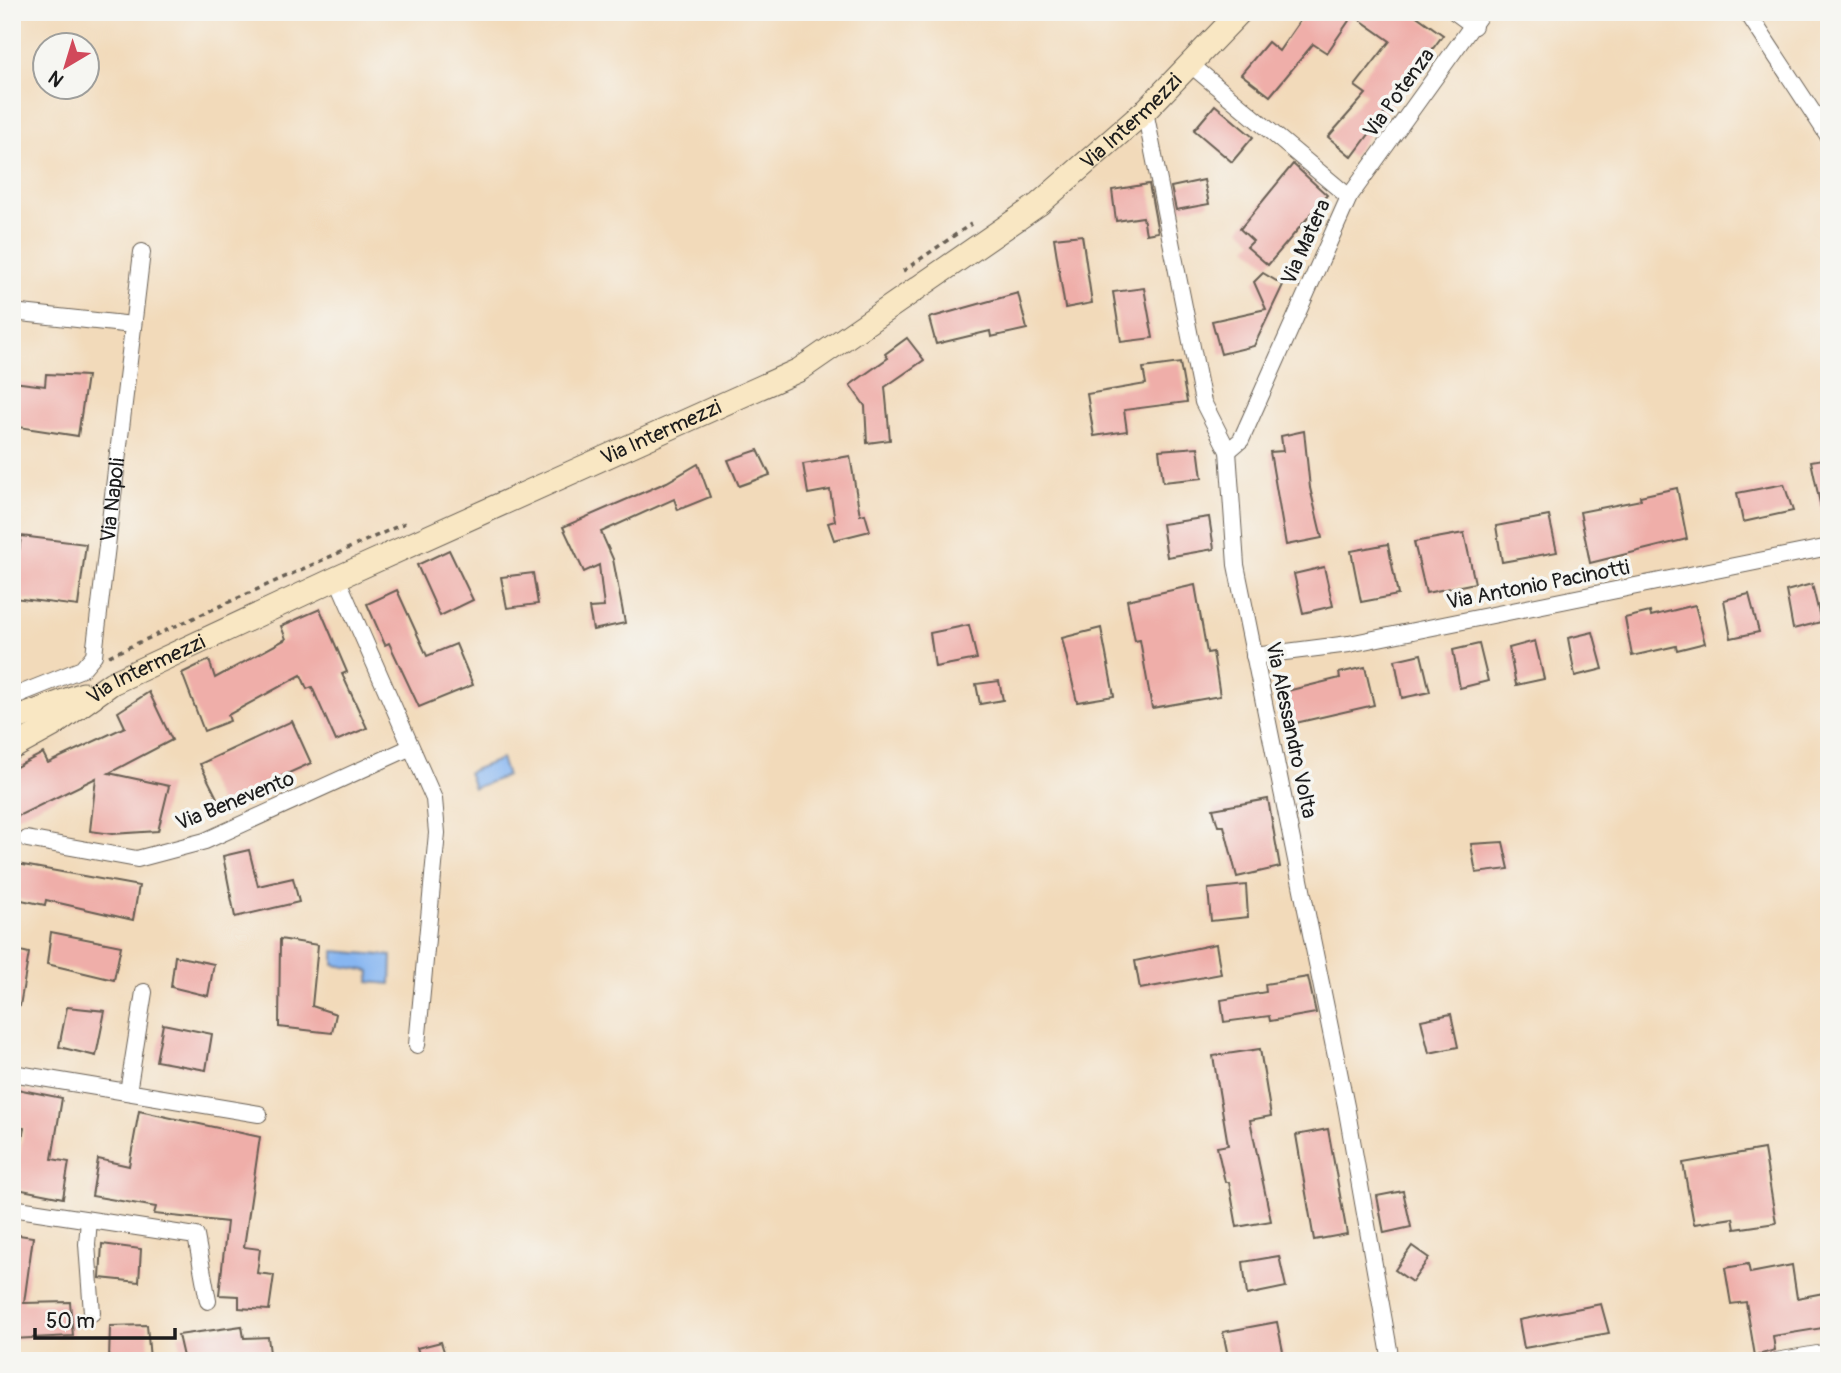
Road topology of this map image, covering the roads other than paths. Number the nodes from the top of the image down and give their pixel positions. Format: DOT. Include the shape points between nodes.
graph roads {
  1 [pos="1240,12"];
  2 [pos="1455,12"];
  3 [pos="1747,12"];
  4 [pos="1478,19"];
  5 [pos="1190,64"];
  6 [pos="1145,111"];
  7 [pos="1829,137"];
  8 [pos="1349,197"];
  9 [pos="142,251"];
  10 [pos="12,312"];
  11 [pos="133,325"];
  12 [pos="1228,451"];
  13 [pos="1829,547"];
  14 [pos="337,578"];
  15 [pos="1254,656"];
  16 [pos="112,683"];
  17 [pos="12,696"];
  18 [pos="12,720"];
  19 [pos="12,748"];
  20 [pos="409,748"];
  21 [pos="27,839"];
  22 [pos="144,992"];
  23 [pos="417,1045"];
  24 [pos="12,1073"];
  25 [pos="128,1092"];
  26 [pos="259,1114"];
  27 [pos="12,1208"];
  28 [pos="89,1220"];
  29 [pos="208,1301"];
  30 [pos="92,1313"];
  31 [pos="1829,1352"];
  32 [pos="1391,1361"];
  33 [pos="1776,1361"];
  1 -- 5 [label="street, Via Intermezzi"];
  2 -- 4 [label="street"];
  3 -- 7 [label="street"];
  4 -- 8 [label="street, Via Potenza"];
  5 -- 6 [label="street, Via Intermezzi"];
  5 -- 8 [label="street, Via Matera"];
  6 -- 12 [label="street, Via Alessandro Volta" via="1203,402"];
  6 -- 14 [label="street, Via Intermezzi" via="1039,204 799,370"];
  8 -- 12 [label="street, Via Matera" via="1241,440"];
  9 -- 11 [label="street, Via Napoli"];
  10 -- 11 [label="street"];
  11 -- 17 [label="street, Via Napoli" via="94,655 82,669"];
  12 -- 15 [label="street, Via Alessandro Volta" via="1236,565"];
  13 -- 15 [label="street, Via Antonio Pacinotti" via="1349,644"];
  14 -- 16 [label="street, Via Intermezzi"];
  14 -- 20 [label="street"];
  15 -- 32 [label="street, Via Alessandro Volta" via="1346,1106"];
  16 -- 18 [label="street"];
  16 -- 19 [label="street, Via Intermezzi"];
  20 -- 21 [label="street, Via Benevento" via="205,841 136,859"];
  20 -- 23 [label="street" via="434,799 437,833"];
  22 -- 25 [label="street"];
  24 -- 25 [label="street"];
  25 -- 26 [label="street"];
  27 -- 28 [label="street"];
  28 -- 29 [label="street" via="196,1236"];
  28 -- 30 [label="street"];
  31 -- 33 [label="street"];
}
